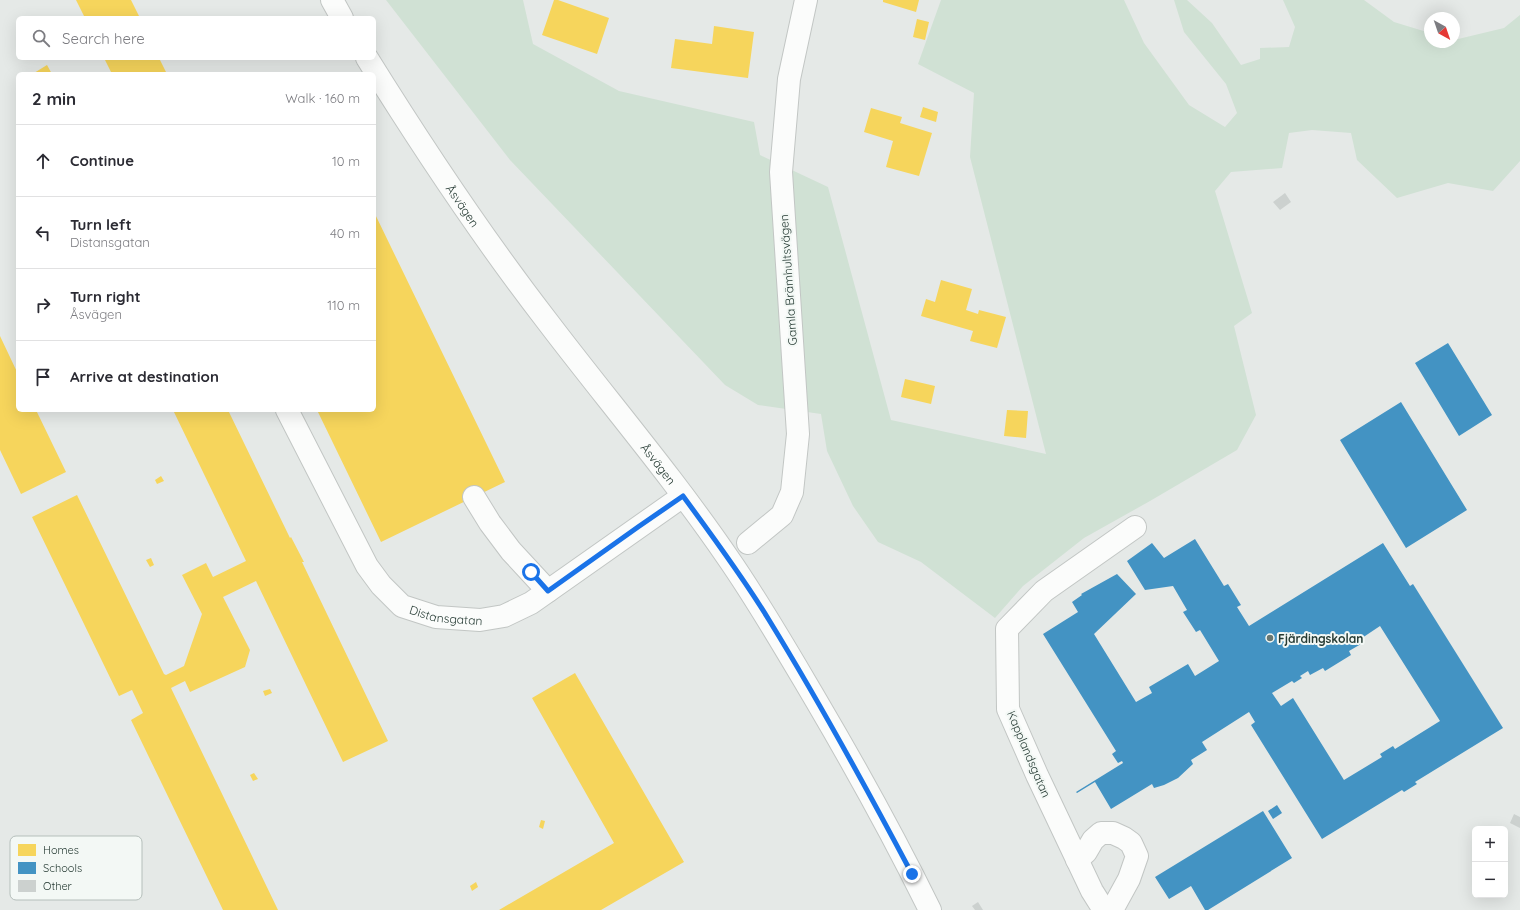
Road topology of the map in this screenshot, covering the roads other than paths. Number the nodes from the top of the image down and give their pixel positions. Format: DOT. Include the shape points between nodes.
graph roads {
  1 [pos="332,0"];
  2 [pos="806,0"];
  3 [pos="341,16"];
  4 [pos="368,60"];
  5 [pos="376,72"];
  6 [pos="376,72"];
  7 [pos="288,412"];
  8 [pos="683,496"];
  9 [pos="474,497"];
  10 [pos="1135,527"];
  11 [pos="748,543"];
  12 [pos="548,591"];
  13 [pos="1077,860"];
  14 [pos="930,910"];
  15 [pos="1104,910"];
  16 [pos="1112,910"];
  1 -- 3 [label="street"];
  2 -- 11 [label="street, Gamla Brämhultsvägen" via="789,79 781,172 798,434 792,492 782,515"];
  4 -- 5 [label="street, Åsvägen"];
  6 -- 8 [label="street, Åsvägen" via="462,204 545,318"];
  7 -- 12 [label="street, Distansgatan" via="367,566 402,606 436,617 480,620 504,616"];
  8 -- 12 [label="street, Distansgatan"];
  8 -- 14 [label="street, Åsvägen" via="769,620 863,782"];
  9 -- 12 [label="street" via="512,551"];
  10 -- 13 [label="street, Kapplandsgatan" via="1044,591 1007,629 1008,709"];
  13 -- 15 [label="street, Kapplandsgatan"];
  13 -- 16 [label="street" via="1101,833 1113,833 1131,843 1137,856 1129,879"];
}
